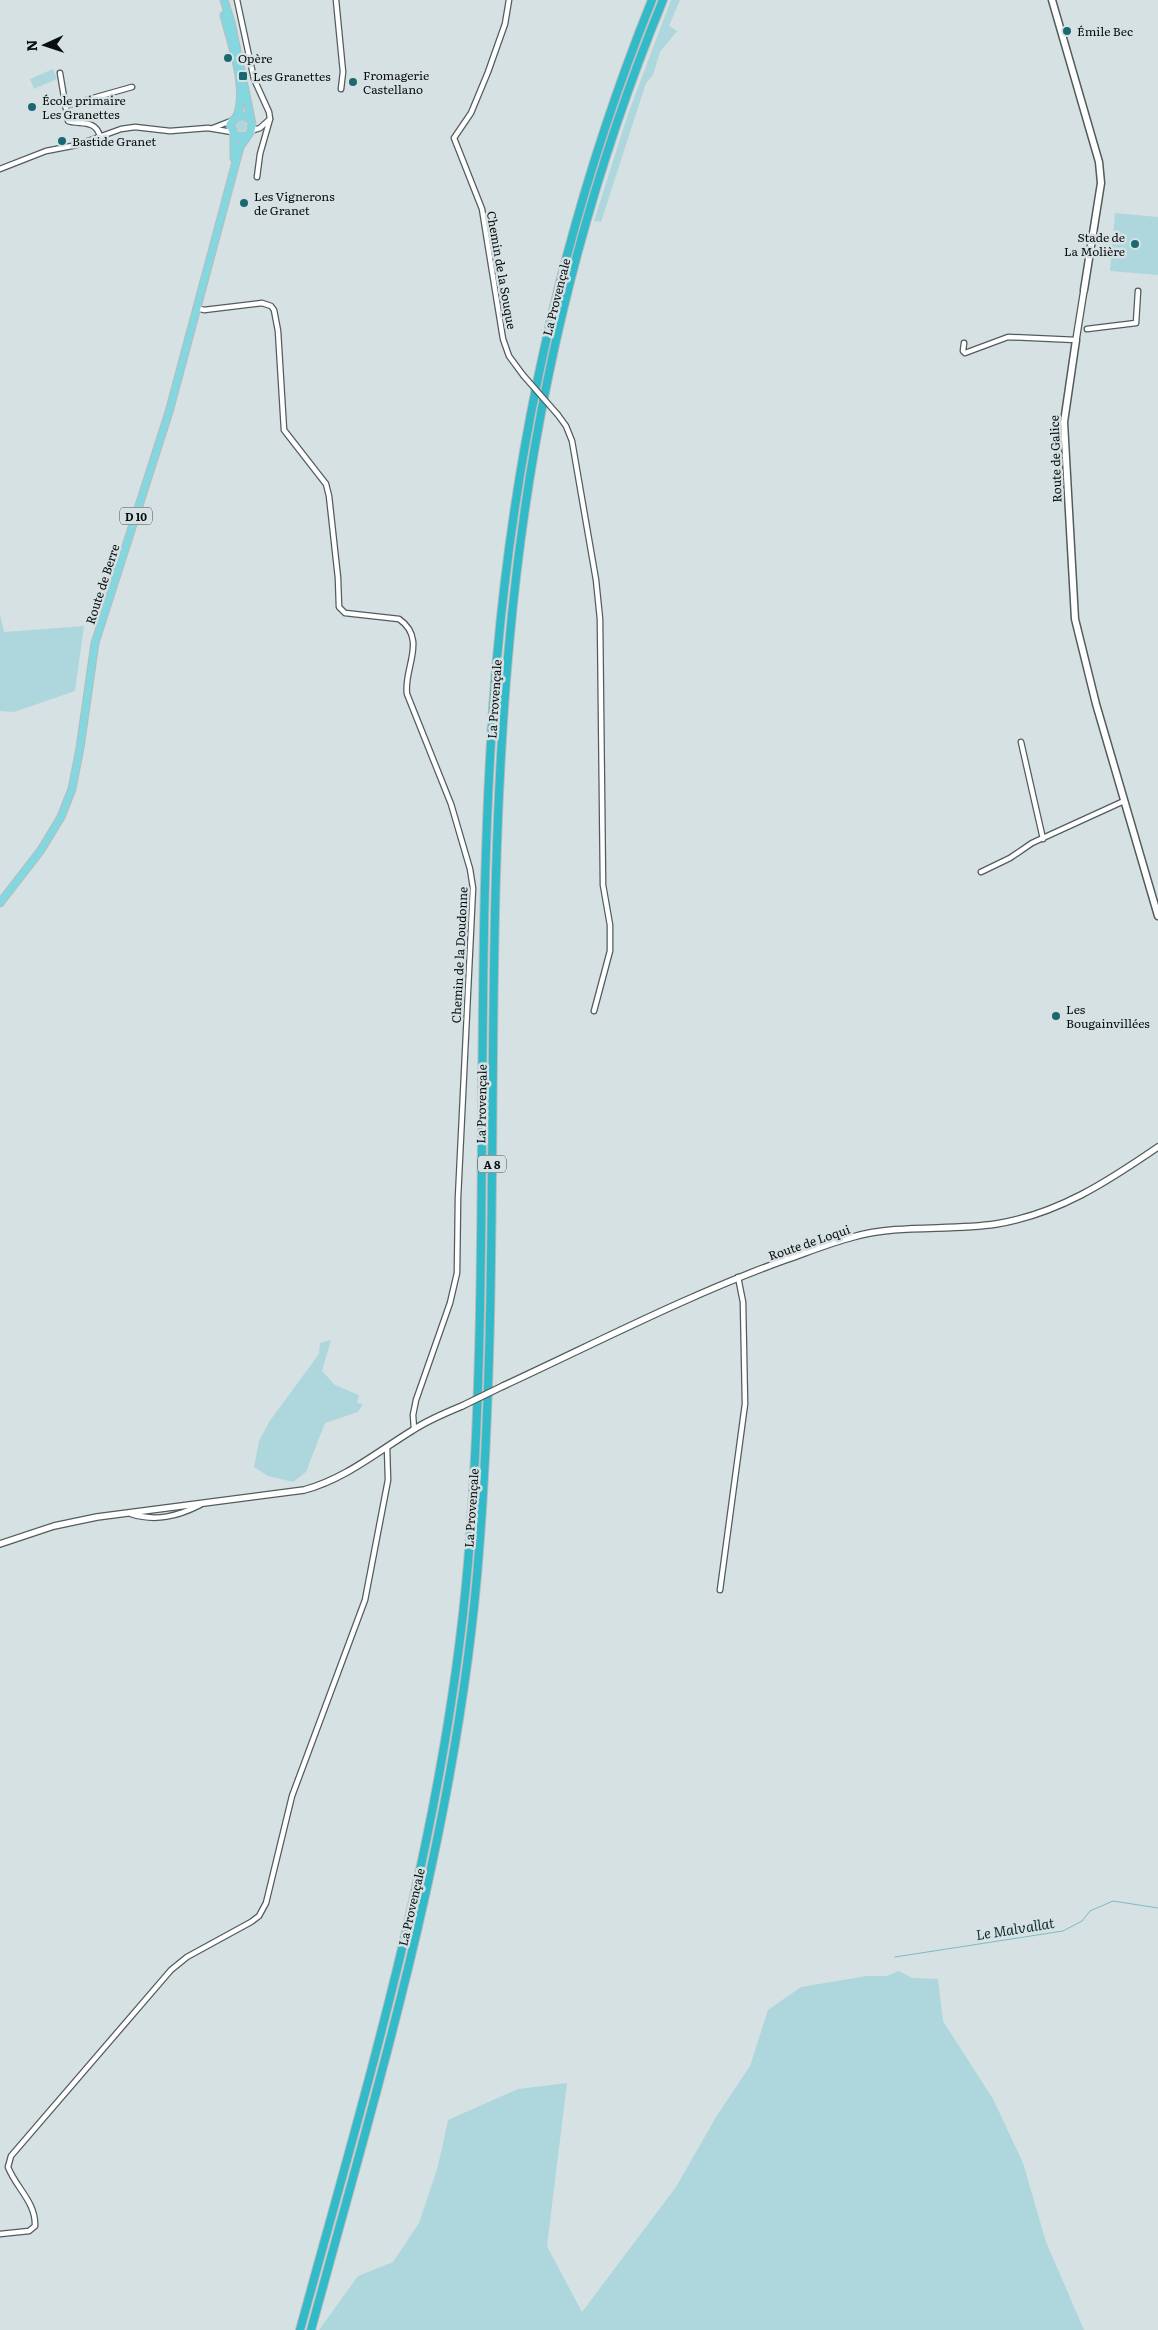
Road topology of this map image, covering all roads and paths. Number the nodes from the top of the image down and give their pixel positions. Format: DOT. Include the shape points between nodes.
graph roads {
  1 [pos="222,0"];
  2 [pos="237,0"];
  3 [pos="336,0"];
  4 [pos="509,0"];
  5 [pos="652,0"];
  6 [pos="664,0"];
  7 [pos="1052,0"];
  8 [pos="60,73"];
  9 [pos="132,87"];
  10 [pos="341,89"];
  11 [pos="65,106"];
  12 [pos="237,116"];
  13 [pos="250,120"];
  14 [pos="231,121"];
  15 [pos="268,121"];
  16 [pos="212,128"];
  17 [pos="233,133"];
  18 [pos="248,133"];
  19 [pos="100,136"];
  20 [pos="0,169"];
  21 [pos="233,173"];
  22 [pos="257,177"];
  23 [pos="1084,290"];
  24 [pos="1138,291"];
  25 [pos="198,308"];
  26 [pos="1087,329"];
  27 [pos="1076,340"];
  28 [pos="964,343"];
  29 [pos="1021,742"];
  30 [pos="1124,801"];
  31 [pos="1042,839"];
  32 [pos="981,872"];
  33 [pos="0,903"];
  34 [pos="1158,916"];
  35 [pos="594,1011"];
  36 [pos="1158,1147"];
  37 [pos="738,1277"];
  38 [pos="414,1429"];
  39 [pos="387,1447"];
  40 [pos="202,1504"];
  41 [pos="128,1512"];
  42 [pos="0,1544"];
  43 [pos="720,1590"];
  44 [pos="0,2234"];
  45 [pos="300,2330"];
  46 [pos="311,2330"];
  1 -- 12 [label="main road" via="241,91"];
  1 -- 13 [label="main road" via="231,22"];
  2 -- 15 [label="street" via="254,79 269,112"];
  3 -- 10 [label="street" via="343,72"];
  4 -- 35 [label="street, Chemin de la Souque, bridge" via="505,24 486,78 471,113 454,138 482,209 503,339 523,375 568,430 574,451 600,619 603,885 610,925 610,951"];
  5 -- 45 [label="highway, La Provençale / A 8" via="607,121 565,261 537,376 515,506 497,662 489,781 476,1426 459,1652 435,1800 406,1933"];
  6 -- 46 [label="highway, La Provençale / A 8" via="612,140 575,263 548,378 525,507 509,643 499,801 488,1408 473,1620 456,1744 426,1893 398,2011"];
  7 -- 23 [label="main road, Route de Galice" via="1100,162 1101,183"];
  8 -- 11 [label="street"];
  9 -- 11 [label="street"];
  11 -- 19 [label="street" via="68,121 88,123 98,130"];
  12 -- 13 [label="main road"];
  12 -- 14 [label="main road"];
  13 -- 15 [label="street"];
  13 -- 18 [label="main road"];
  14 -- 16 [label="street"];
  14 -- 17 [label="main road"];
  15 -- 18 [label="street"];
  15 -- 22 [label="street"];
  16 -- 17 [label="street"];
  16 -- 19 [label="street" via="163,131 134,127"];
  17 -- 18 [label="main road" via="240,137"];
  17 -- 21 [label="main road, Route de Berre"];
  18 -- 21 [label="main road, Route de Berre"];
  19 -- 20 [label="street" via="77,145 46,150"];
  21 -- 25 [label="main road, Route de Berre"];
  23 -- 27 [label="street, Route de Galice"];
  24 -- 26 [label="street" via="1136,323"];
  25 -- 33 [label="main road, Route de Berre / D 10" via="169,412 95,642 72,789 61,817 41,850"];
  25 -- 38 [label="street, Chemin de la Doudonne" via="262,303 274,310 281,370 282,424 326,484 339,607 345,613 398,619 408,630 414,656 407,676 407,694 449,798 472,880 457,1273 450,1303 416,1400"];
  27 -- 28 [label="street" via="1011,336 965,353"];
  27 -- 30 [label="main road, Route de Galice" via="1064,422 1074,619"];
  29 -- 31 [label="street"];
  30 -- 31 [label="street"];
  30 -- 34 [label="main road, Route de Galice"];
  31 -- 32 [label="street"];
  36 -- 37 [label="street, Route de Loqui" via="1085,1194 1030,1217 995,1224 854,1236"];
  37 -- 38 [label="street, Route de Loqui, bridge"];
  37 -- 43 [label="street" via="743,1302 745,1404"];
  38 -- 39 [label="street, Route de Loqui"];
  39 -- 40 [label="street, Route de Loqui" via="345,1475 321,1486"];
  39 -- 44 [label="street" via="388,1480 365,1600 292,1796 262,1911 251,1922 187,1957 171,1970 11,2156 8,2167 33,2207 35,2226 29,2231"];
  40 -- 41 [label="street, Route de Loqui"];
  40 -- 41 [label="street" via="166,1518"];
  41 -- 42 [label="street, Route de Loqui" via="54,1526"];
}
